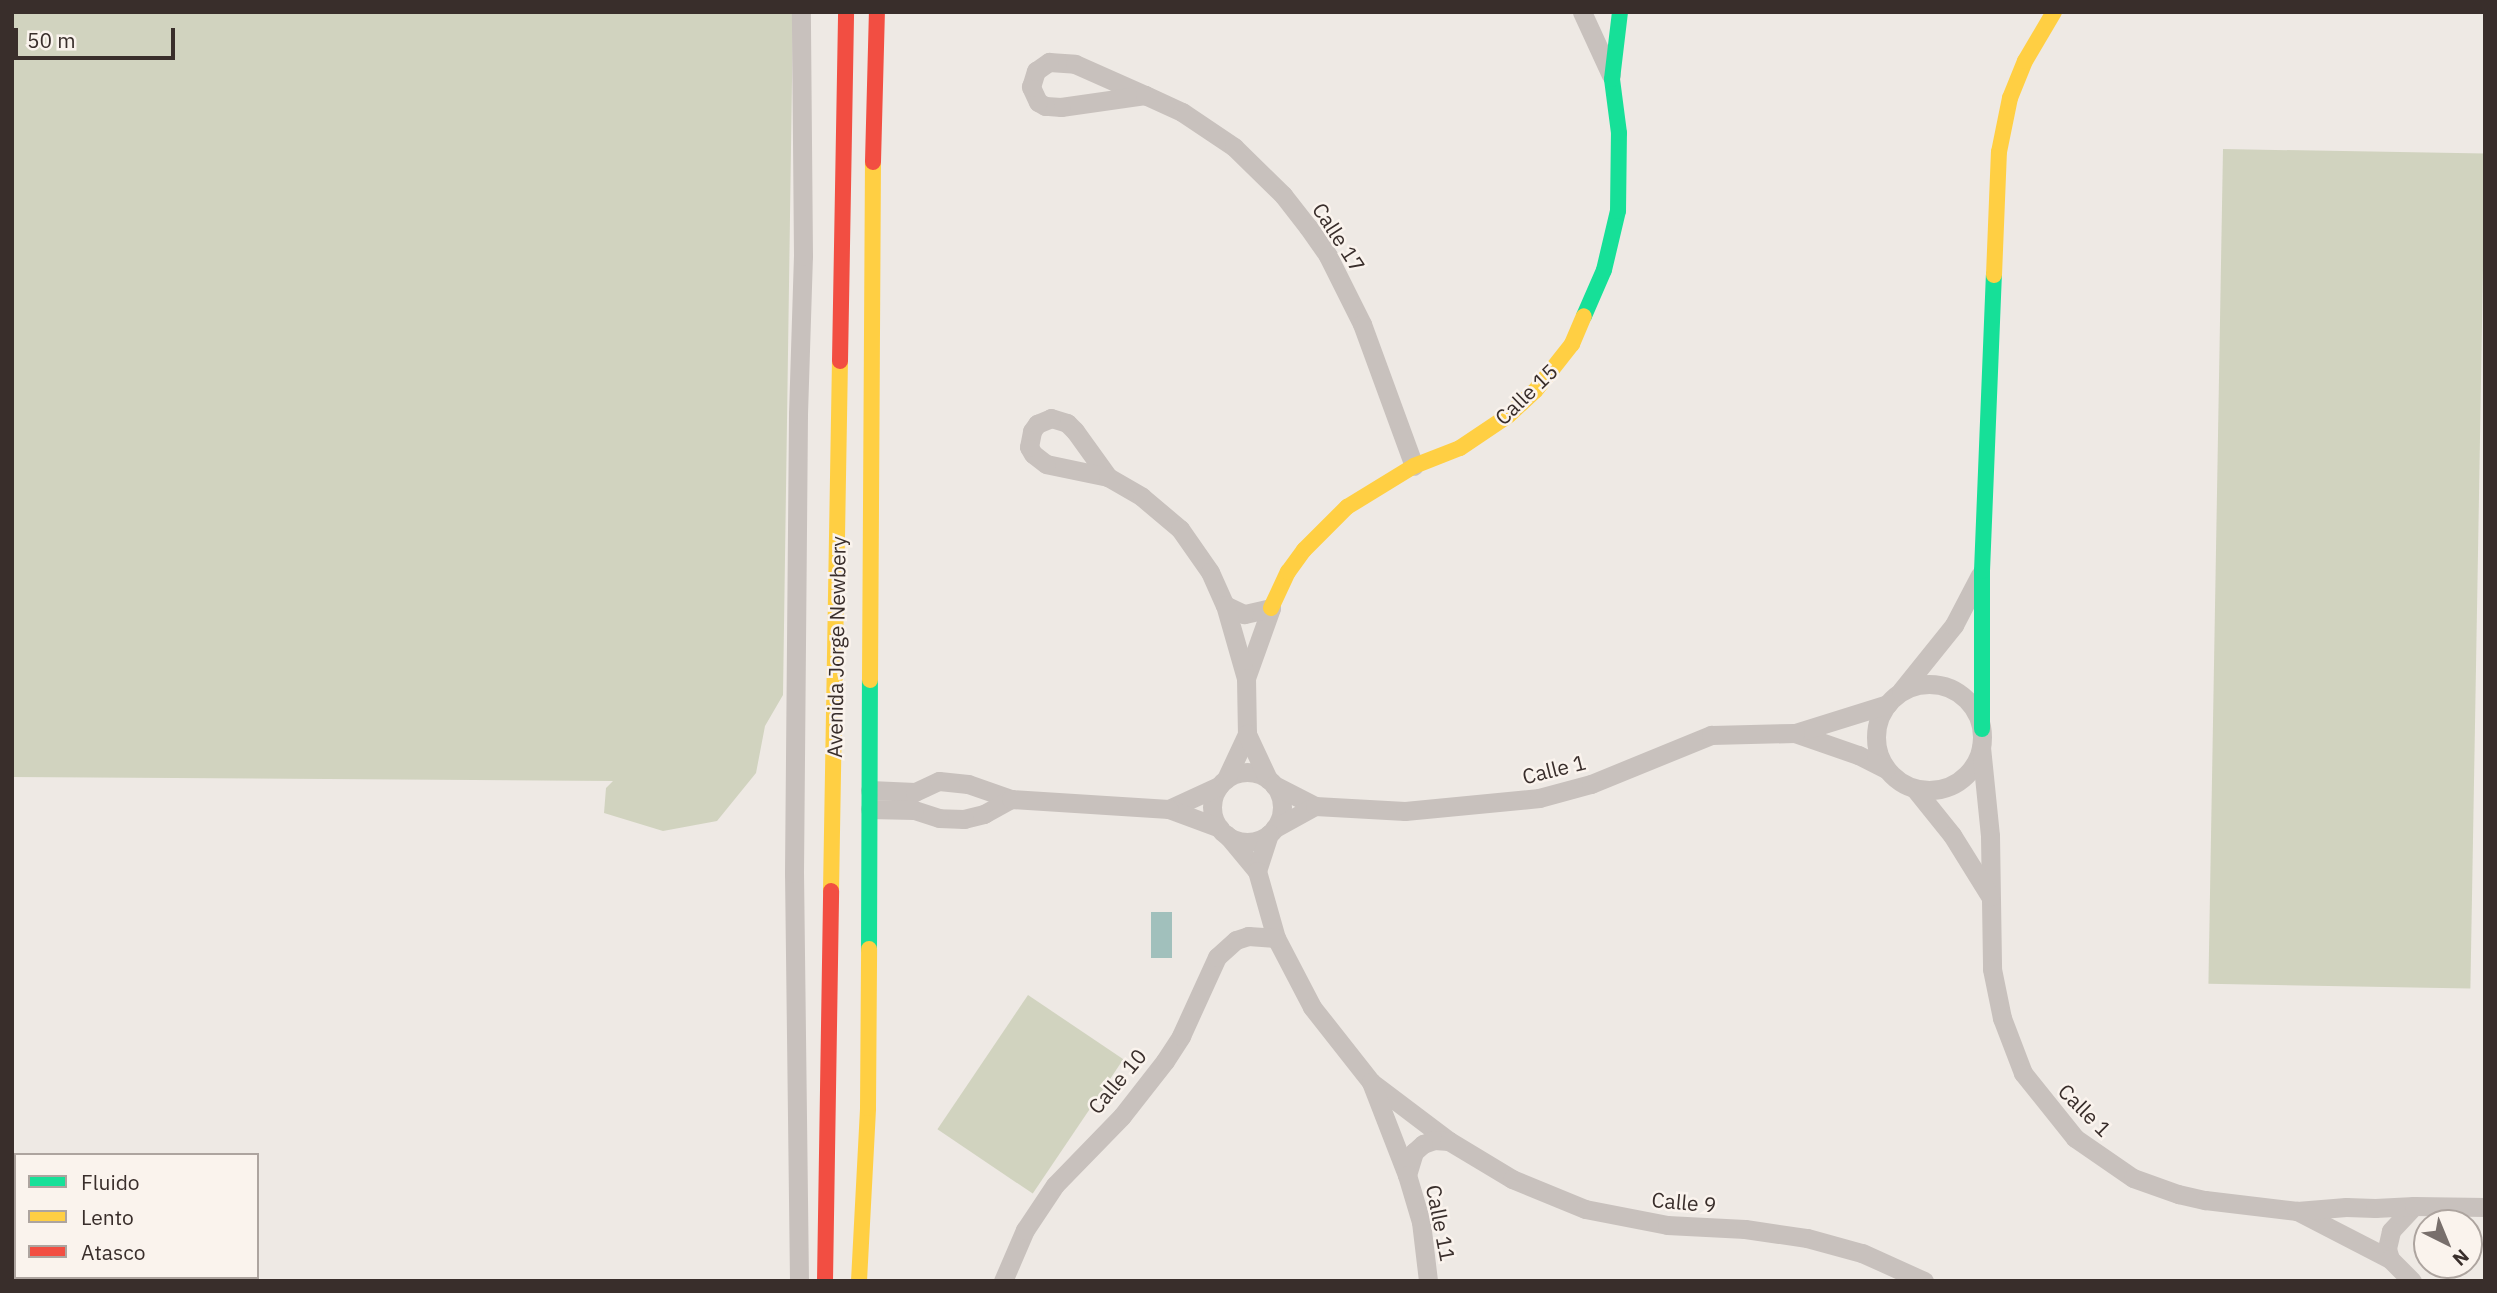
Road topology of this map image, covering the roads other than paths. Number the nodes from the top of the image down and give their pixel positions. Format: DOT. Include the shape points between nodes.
graph roads {
  1 [pos="801,12"];
  2 [pos="846,12"];
  3 [pos="877,12"];
  4 [pos="1582,12"];
  5 [pos="1620,12"];
  6 [pos="2054,12"];
  7 [pos="1612,79"];
  8 [pos="1145,95"];
  9 [pos="1414,466"];
  10 [pos="1108,477"];
  11 [pos="1982,571"];
  12 [pos="1225,604"];
  13 [pos="1271,608"];
  14 [pos="1246,678"];
  15 [pos="1894,698"];
  16 [pos="1795,733"];
  17 [pos="1247,734"];
  18 [pos="1982,738"];
  19 [pos="1886,769"];
  20 [pos="1271,782"];
  21 [pos="1222,783"];
  22 [pos="1915,789"];
  23 [pos="870,799"];
  24 [pos="1011,799"];
  25 [pos="915,801"];
  26 [pos="1315,806"];
  27 [pos="1169,809"];
  28 [pos="1272,831"];
  29 [pos="1223,832"];
  30 [pos="1258,871"];
  31 [pos="1991,897"];
  32 [pos="1276,938"];
  33 [pos="1371,1082"];
  34 [pos="1449,1141"];
  35 [pos="1407,1175"];
  36 [pos="2414,1206"];
  37 [pos="2485,1207"];
  38 [pos="2297,1211"];
  39 [pos="2389,1259"];
  40 [pos="799,1281"];
  41 [pos="825,1281"];
  42 [pos="859,1281"];
  43 [pos="1003,1281"];
  44 [pos="1428,1281"];
  45 [pos="1924,1281"];
  46 [pos="2412,1281"];
  1 -- 40 [label="street" via="803,256 794,873"];
  2 -- 41 [label="street, Avenida Jorge Newbery"];
  3 -- 23 [label="street"];
  4 -- 7 [label="street"];
  5 -- 7 [label="street, Calle 15"];
  6 -- 11 [label="street" via="2010,98 1999,152"];
  7 -- 9 [label="street, Calle 15" via="1619,133 1618,211 1604,270 1581,326 1557,364 1508,415 1460,448"];
  8 -- 8 [label="street, Calle 17" via="1106,75 1057,62 1035,71 1031,87 1038,102 1053,108"];
  8 -- 9 [label="street, Calle 17" via="1182,112 1234,147 1308,227 1362,324"];
  9 -- 13 [label="street, Calle 15" via="1363,495 1321,531 1288,572"];
  10 -- 12 [label="street" via="1142,496 1180,529 1210,572"];
  11 -- 15 [label="street" via="1954,625"];
  11 -- 18 [label="street"];
  12 -- 13 [label="street" via="1244,614"];
  12 -- 14 [label="street"];
  13 -- 14 [label="street"];
  14 -- 17 [label="street"];
  15 -- 16 [label="street"];
  15 -- 18 [label="street" via="1917,685 1951,689 1966,698 1976,712"];
  15 -- 19 [label="street" via="1879,719 1876,736"];
  16 -- 19 [label="street"];
  16 -- 26 [label="street, Calle 1" via="1711,735 1591,784 1539,798 1405,811"];
  17 -- 20 [label="street"];
  17 -- 21 [label="street"];
  18 -- 22 [label="street" via="1975,763 1964,777 1949,786"];
  18 -- 31 [label="street, Calle 1"];
  19 -- 22 [label="street"];
  20 -- 21 [label="street" via="1242,772"];
  20 -- 26 [label="street"];
  20 -- 28 [label="street" via="1282,811"];
  21 -- 27 [label="street"];
  21 -- 29 [label="street" via="1213,812"];
  22 -- 31 [label="street" via="1952,835"];
  23 -- 25 [label="street"];
  23 -- 42 [label="street" via="868,1108"];
  24 -- 25 [label="street" via="964,819 939,818"];
  24 -- 25 [label="street" via="968,784 939,781"];
  24 -- 27 [label="street"];
  26 -- 28 [label="street"];
  27 -- 29 [label="street"];
  28 -- 29 [label="street" via="1243,841"];
  28 -- 30 [label="street"];
  29 -- 30 [label="street"];
  30 -- 32 [label="street"];
  31 -- 38 [label="street, Calle 1" via="1992,969 2007,1036 2023,1073 2075,1138 2133,1178 2178,1194"];
  32 -- 33 [label="street" via="1312,1007"];
  32 -- 43 [label="street, Calle 10" via="1248,936 1217,957 1165,1061 1122,1116 1055,1185 1025,1230"];
  33 -- 34 [label="street, Calle 9"];
  33 -- 35 [label="street, Calle 11"];
  34 -- 35 [label="street" via="1423,1143 1414,1152"];
  34 -- 45 [label="street, Calle 9" via="1512,1179 1585,1209 1667,1225 1807,1238 1862,1253"];
  35 -- 44 [label="street, Calle 11" via="1421,1222"];
  36 -- 37 [label="street"];
  36 -- 38 [label="street"];
  36 -- 39 [label="street" via="2391,1231"];
  38 -- 39 [label="street"];
  39 -- 46 [label="street"];
}
